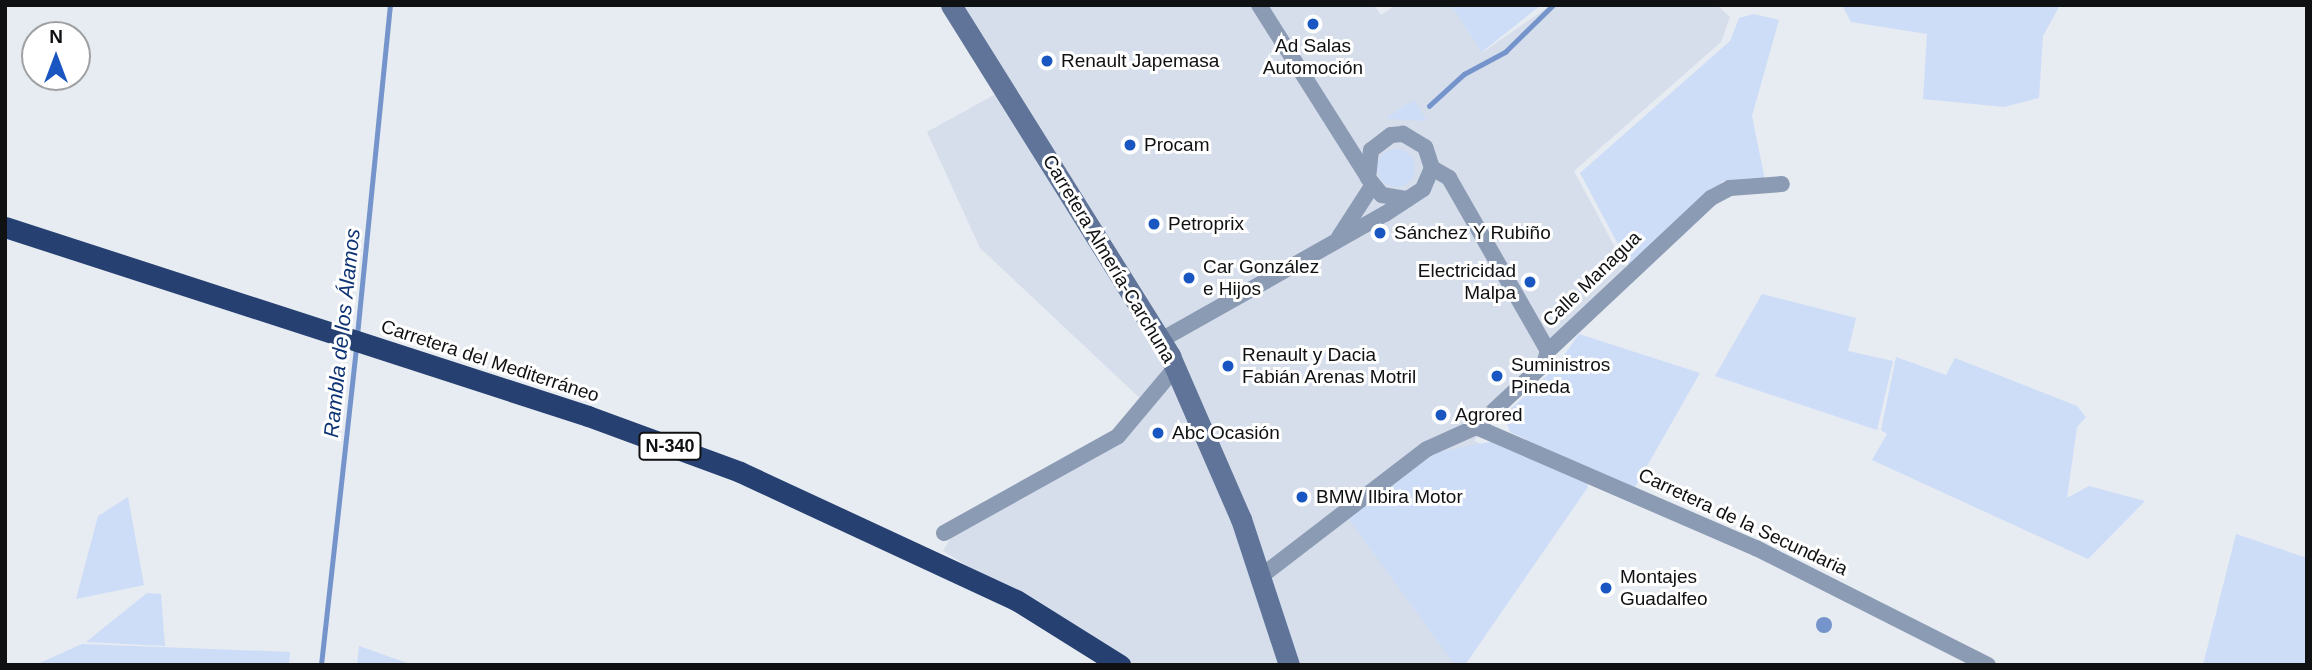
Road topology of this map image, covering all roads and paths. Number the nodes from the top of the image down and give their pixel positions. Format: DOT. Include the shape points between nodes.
graph roads {
  1 [pos="951,5"];
  2 [pos="1259,5"];
  3 [pos="1344,137"];
  4 [pos="1371,150"];
  5 [pos="1432,168"];
  6 [pos="1370,182"];
  7 [pos="1782,184"];
  8 [pos="1408,198"];
  9 [pos="5,227"];
  10 [pos="1337,240"];
  11 [pos="1161,340"];
  12 [pos="1548,351"];
  13 [pos="1175,368"];
  14 [pos="1476,426"];
  15 [pos="944,533"];
  16 [pos="949,568"];
  17 [pos="1260,577"];
  18 [pos="1283,659"];
  19 [pos="1092,665"];
  20 [pos="1119,665"];
  21 [pos="1989,665"];
  1 -- 11 [label="main road, Carretera Almería-Carchuna"];
  2 -- 3 [label="street"];
  3 -- 4 [label="street"];
  3 -- 6 [label="street"];
  4 -- 5 [label="street" via="1381,139 1403,134 1425,147"];
  4 -- 6 [label="street"];
  5 -- 8 [label="street" via="1423,190"];
  5 -- 12 [label="street, Calle Managua" via="1449,177"];
  6 -- 8 [label="street" via="1382,195"];
  6 -- 10 [label="street"];
  7 -- 12 [label="street, Calle Managua" via="1730,188 1711,198"];
  8 -- 10 [label="street"];
  9 -- 16 [label="highway, Carretera del Mediterráneo / N-340" via="740,472"];
  10 -- 11 [label="street"];
  11 -- 13 [label="main road, Carretera Almería-Carchuna"];
  12 -- 14 [label="street" via="1544,365"];
  13 -- 15 [label="street" via="1118,436"];
  13 -- 17 [label="main road, Carretera Almería-Carchuna"];
  14 -- 17 [label="street" via="1427,449"];
  14 -- 21 [label="street, Carretera de la Secundaria" via="1756,548"];
  16 -- 19 [label="highway, Carretera del Mediterráneo / N-340"];
  16 -- 20 [label="highway, Carretera del Mediterráneo / N-340" via="1017,600"];
  17 -- 18 [label="main road, Carretera Almería-Carchuna"];
}
